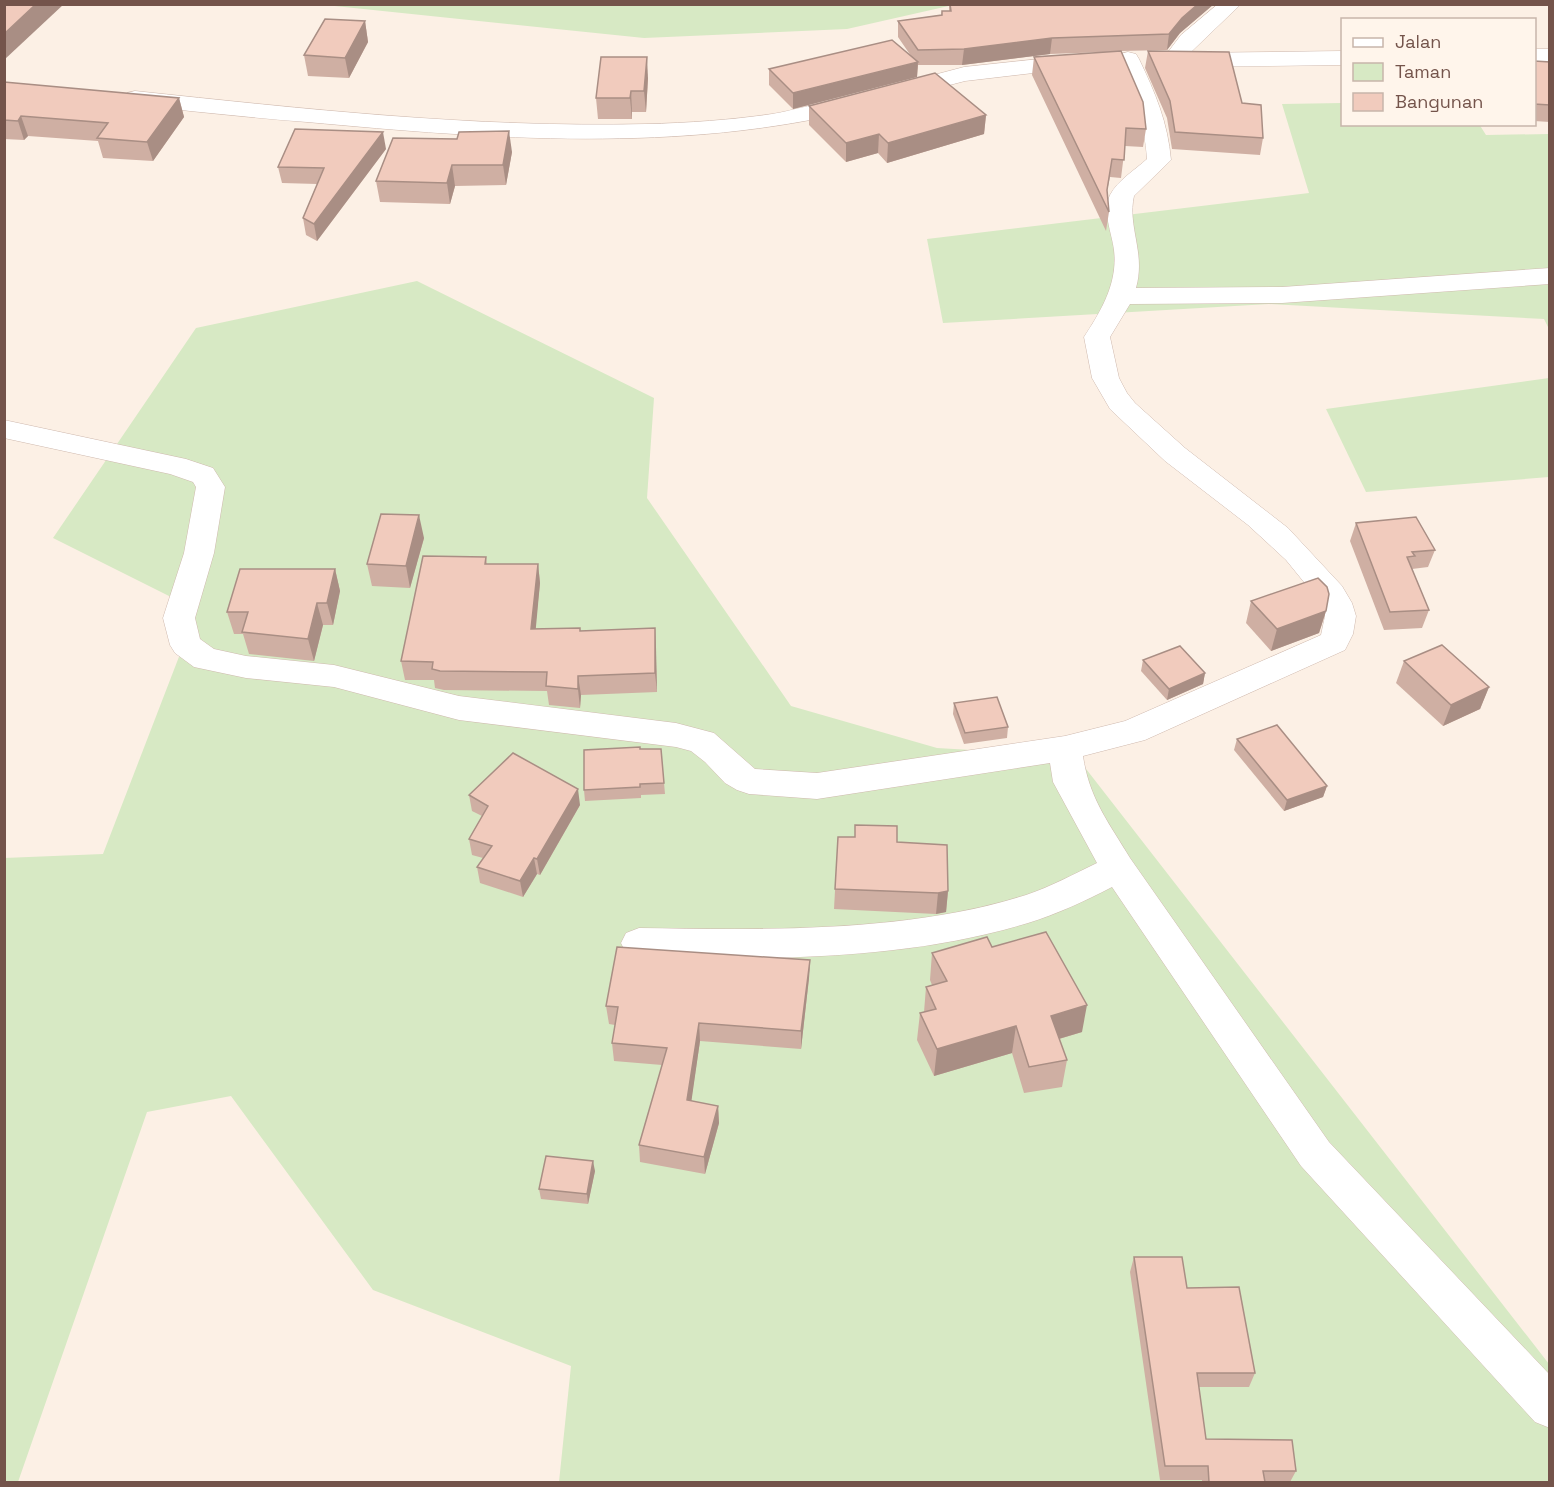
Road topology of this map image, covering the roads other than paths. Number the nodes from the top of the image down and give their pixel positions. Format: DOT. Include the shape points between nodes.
graph roads {
  1 [pos="1231,4"];
  2 [pos="1341,58"];
  3 [pos="1109,60"];
  4 [pos="1173,60"];
  5 [pos="110,96"];
  6 [pos="1550,276"];
  7 [pos="1121,296"];
  8 [pos="4,429"];
  9 [pos="1065,748"];
  10 [pos="1118,868"];
  11 [pos="639,943"];
  12 [pos="1550,1407"];
  1 -- 4 [label="street" via="1189,40"];
  2 -- 4 [label="street"];
  3 -- 4 [label="street"];
  3 -- 5 [label="street" via="964,74 808,116 708,130 608,133 391,124"];
  3 -- 7 [label="street" via="1152,109 1158,132 1159,160 1123,193 1128,253"];
  6 -- 7 [label="street" via="1282,295"];
  7 -- 9 [label="street" via="1097,337 1112,391 1168,448 1260,518 1307,564 1338,607 1340,621 1334,642 1301,659 1133,731"];
  8 -- 9 [label="street" via="203,475 211,487 199,553 180,618 186,645 205,659 334,676 459,708 676,735 702,742 749,781 817,786"];
  9 -- 10 [label="street" via="1070,782"];
  10 -- 11 [label="street" via="1029,908 959,926 758,945"];
  10 -- 12 [label="street" via="1315,1154"];
}
